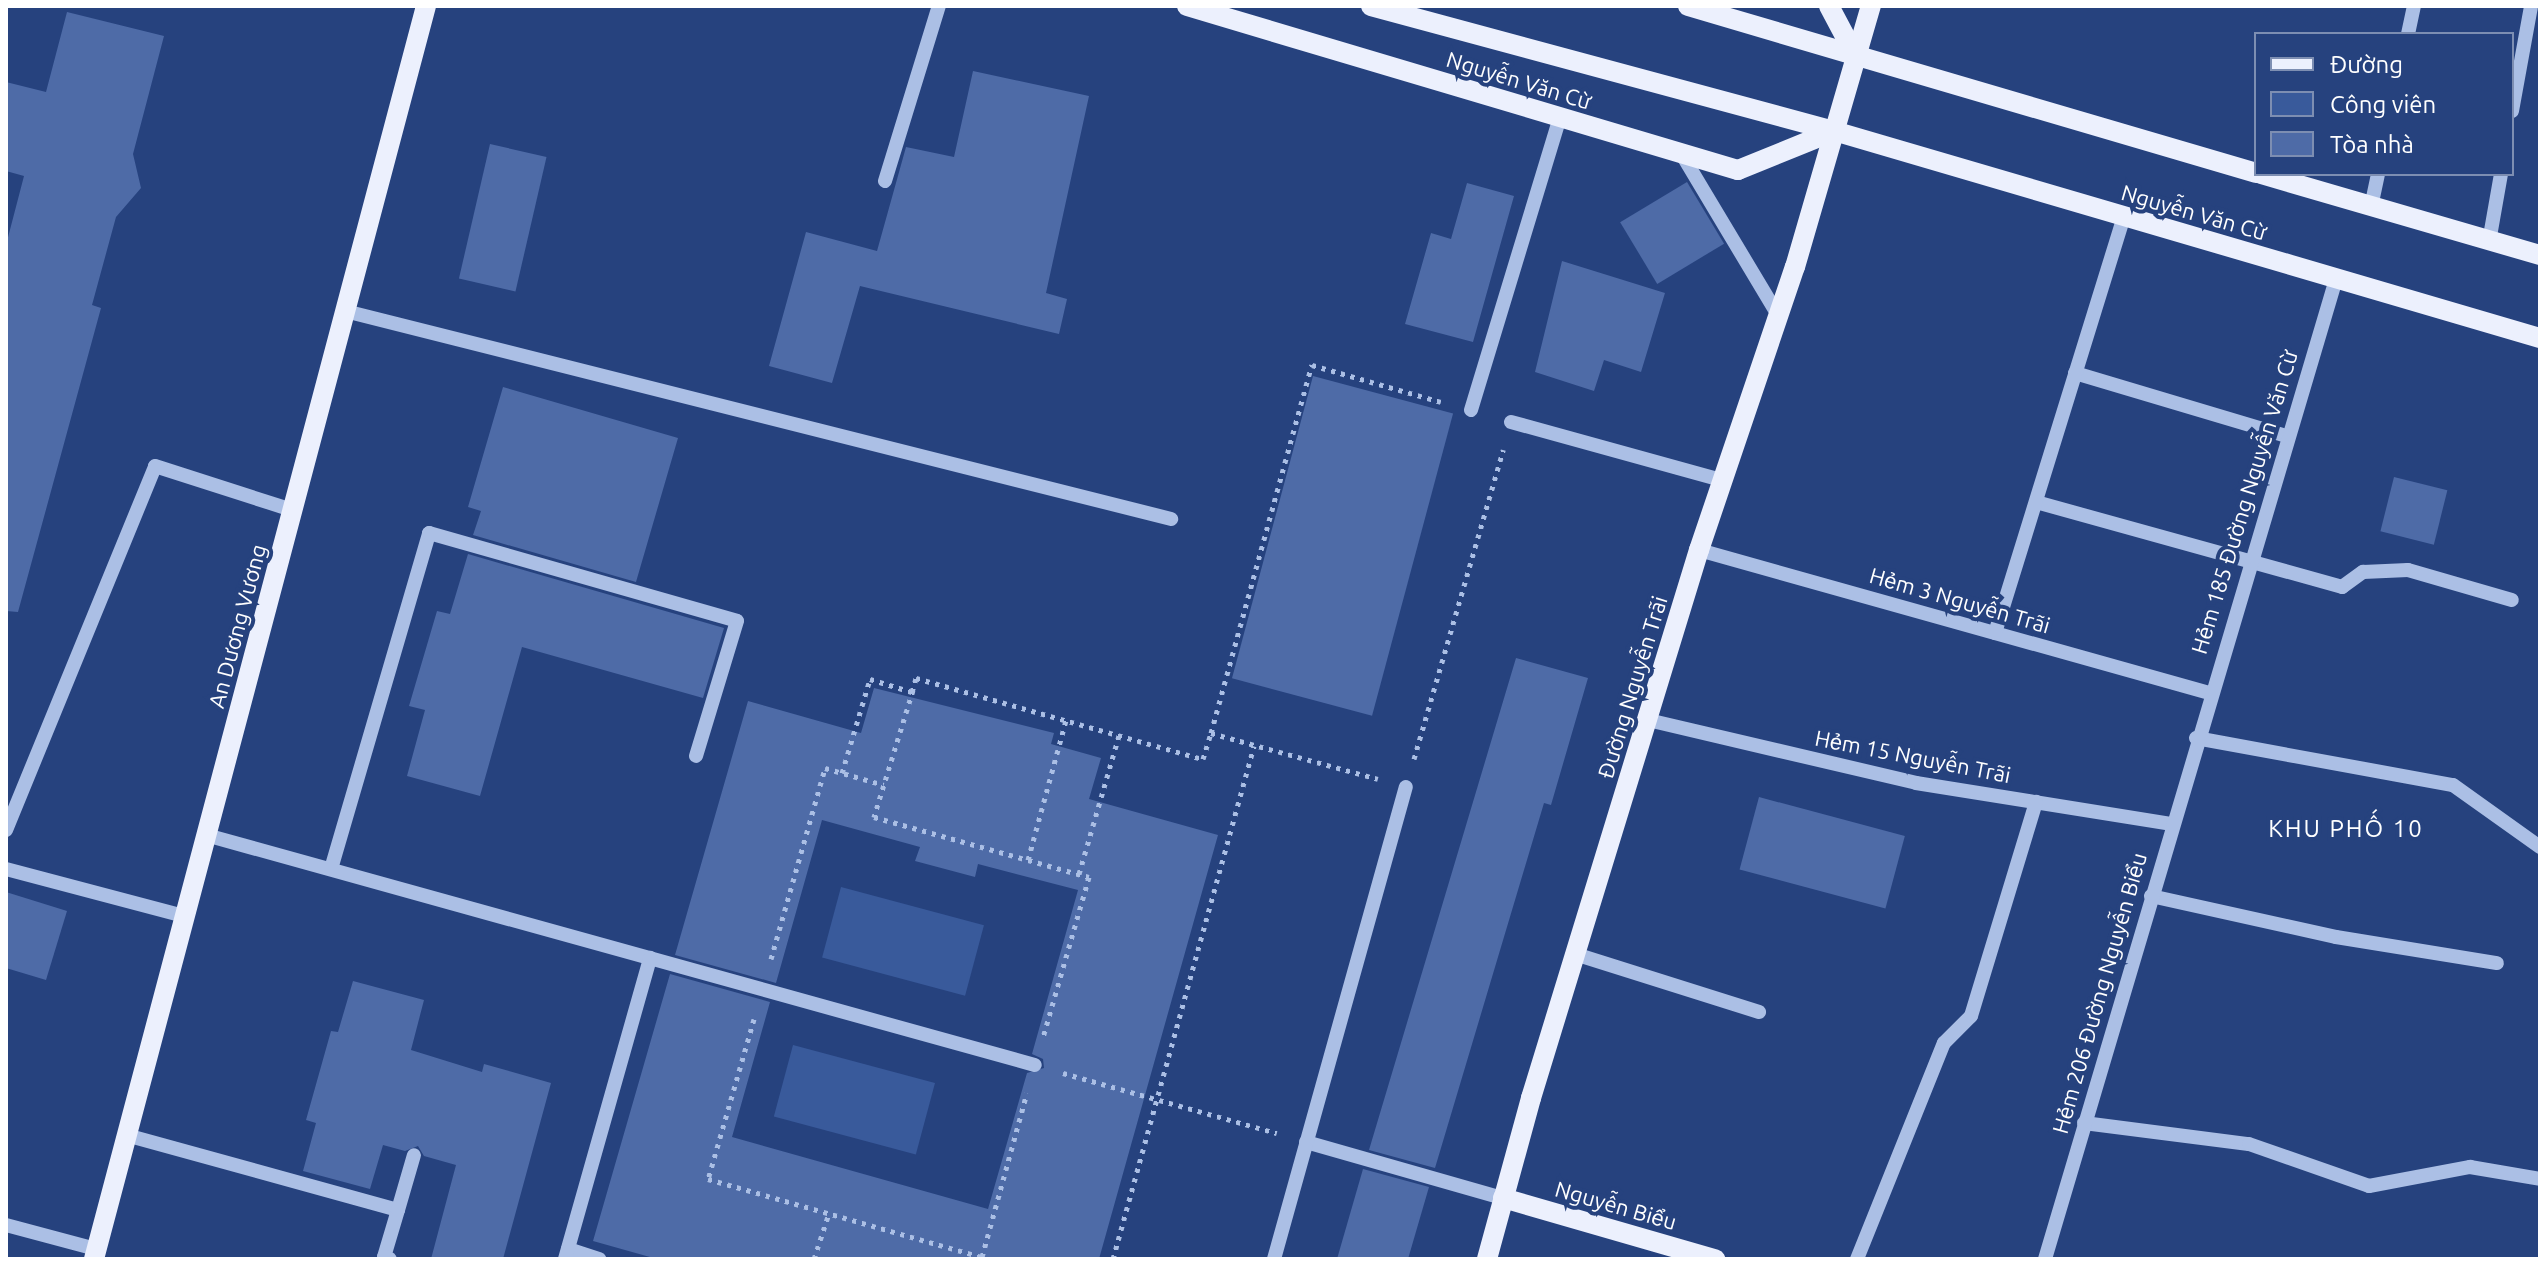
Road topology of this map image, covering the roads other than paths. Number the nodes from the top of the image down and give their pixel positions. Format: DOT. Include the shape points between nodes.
graph roads {
  1 [pos="426,6"];
  2 [pos="939,6"];
  3 [pos="1187,6"];
  4 [pos="1371,6"];
  5 [pos="1688,6"];
  6 [pos="1829,6"];
  7 [pos="1871,6"];
  8 [pos="2414,6"];
  9 [pos="2531,6"];
  10 [pos="2408,32"];
  11 [pos="1856,57"];
  12 [pos="2514,100"];
  13 [pos="1560,117"];
  14 [pos="1834,131"];
  15 [pos="1681,153"];
  16 [pos="2254,172"];
  17 [pos="2268,176"];
  18 [pos="2378,176"];
  19 [pos="2501,176"];
  20 [pos="885,181"];
  21 [pos="2371,207"];
  22 [pos="2124,217"];
  23 [pos="2489,242"];
  24 [pos="2540,255"];
  25 [pos="2336,279"];
  26 [pos="345,311"];
  27 [pos="1778,315"];
  28 [pos="2540,338"];
  29 [pos="2075,373"];
  30 [pos="1471,410"];
  31 [pos="1511,422"];
  32 [pos="2287,436"];
  33 [pos="1722,480"];
  34 [pos="2036,502"];
  35 [pos="292,510"];
  36 [pos="1171,519"];
  37 [pos="1699,550"];
  38 [pos="2248,559"];
  39 [pos="2512,600"];
  40 [pos="1995,633"];
  41 [pos="2209,693"];
  42 [pos="1648,720"];
  43 [pos="2196,738"];
  44 [pos="696,756"];
  45 [pos="1406,787"];
  46 [pos="2036,802"];
  47 [pos="2171,824"];
  48 [pos="6,830"];
  49 [pos="206,835"];
  50 [pos="2540,847"];
  51 [pos="6,869"];
  52 [pos="331,869"];
  53 [pos="2151,896"];
  54 [pos="184,916"];
  55 [pos="1575,954"];
  56 [pos="650,958"];
  57 [pos="2497,963"];
  58 [pos="1759,1012"];
  59 [pos="1035,1065"];
  60 [pos="2084,1123"];
  61 [pos="126,1135"];
  62 [pos="1306,1142"];
  63 [pos="414,1155"];
  64 [pos="2540,1179"];
  65 [pos="1503,1198"];
  66 [pos="398,1210"];
  67 [pos="6,1225"];
  68 [pos="95,1254"];
  69 [pos="567,1254"];
  70 [pos="390,1259"];
  71 [pos="599,1259"];
  72 [pos="1274,1259"];
  73 [pos="1487,1259"];
  74 [pos="1715,1259"];
  75 [pos="1857,1259"];
  76 [pos="2045,1259"];
  1 -- 26 [label="main road, An Dương Vương"];
  2 -- 20 [label="street"];
  3 -- 13 [label="main road, Nguyễn Văn Cừ"];
  4 -- 14 [label="main road, Nguyễn Văn Cừ"];
  5 -- 11 [label="main road"];
  6 -- 11 [label="main road"];
  7 -- 11 [label="main road, Đường Nguyễn Trãi"];
  8 -- 10 [label="street"];
  9 -- 12 [label="street"];
  11 -- 14 [label="main road, Đường Nguyễn Trãi"];
  11 -- 16 [label="main road"];
  13 -- 15 [label="main road, Nguyễn Văn Cừ"];
  13 -- 30 [label="street"];
  14 -- 15 [label="main road, Nguyễn Văn Cừ" via="1738,170"];
  14 -- 22 [label="main road, Nguyễn Văn Cừ"];
  14 -- 27 [label="main road, Đường Nguyễn Trãi"];
  15 -- 27 [label="street"];
  17 -- 21 [label="main road"];
  18 -- 21 [label="street"];
  19 -- 23 [label="street"];
  21 -- 23 [label="main road"];
  22 -- 25 [label="main road, Nguyễn Văn Cừ"];
  22 -- 29 [label="street"];
  23 -- 24 [label="main road"];
  25 -- 28 [label="main road, Nguyễn Văn Cừ"];
  25 -- 32 [label="street, Hẻm 185 Đường Nguyễn Văn Cừ"];
  26 -- 35 [label="main road, An Dương Vương"];
  26 -- 36 [label="street"];
  27 -- 33 [label="main road, Đường Nguyễn Trãi"];
  29 -- 32 [label="street"];
  29 -- 34 [label="street"];
  31 -- 33 [label="street"];
  32 -- 38 [label="street, Hẻm 185 Đường Nguyễn Văn Cừ"];
  33 -- 37 [label="main road, Đường Nguyễn Trãi"];
  34 -- 38 [label="street"];
  34 -- 40 [label="street"];
  35 -- 48 [label="street" via="155,466"];
  35 -- 49 [label="main road, An Dương Vương"];
  37 -- 40 [label="street, Hẻm 3 Nguyễn Trãi"];
  37 -- 42 [label="main road, Đường Nguyễn Trãi"];
  38 -- 39 [label="street" via="2342,587 2363,572 2408,570"];
  38 -- 41 [label="street, Hẻm 185 Đường Nguyễn Văn Cừ"];
  40 -- 41 [label="street, Hẻm 3 Nguyễn Trãi"];
  41 -- 43 [label="street, Hẻm 185 Đường Nguyễn Văn Cừ"];
  42 -- 46 [label="street, Hẻm 15 Nguyễn Trãi" via="1916,783"];
  42 -- 55 [label="main road, Đường Nguyễn Trãi"];
  43 -- 47 [label="street, Hẻm 206 Đường Nguyễn Biểu"];
  43 -- 50 [label="street" via="2453,785"];
  44 -- 52 [label="street" via="737,621 429,533"];
  45 -- 62 [label="street"];
  46 -- 47 [label="street, Hẻm 15 Nguyễn Trãi"];
  46 -- 75 [label="street" via="1971,1016 1944,1043"];
  47 -- 53 [label="street, Hẻm 206 Đường Nguyễn Biểu"];
  49 -- 52 [label="street"];
  49 -- 54 [label="main road, An Dương Vương"];
  51 -- 54 [label="street"];
  52 -- 56 [label="street"];
  53 -- 57 [label="street" via="2336,937"];
  53 -- 60 [label="street, Hẻm 206 Đường Nguyễn Biểu"];
  54 -- 61 [label="main road, An Dương Vương"];
  55 -- 58 [label="street"];
  55 -- 65 [label="main road, Đường Nguyễn Trãi"];
  56 -- 59 [label="street"];
  56 -- 69 [label="street"];
  60 -- 64 [label="street" via="2249,1144 2369,1186 2470,1167"];
  60 -- 76 [label="street, Hẻm 206 Đường Nguyễn Biểu"];
  61 -- 66 [label="street"];
  61 -- 68 [label="main road, An Dương Vương"];
  62 -- 65 [label="street"];
  62 -- 72 [label="street"];
  63 -- 66 [label="street"];
  65 -- 73 [label="main road, Đường Nguyễn Trãi"];
  65 -- 74 [label="main road, Nguyễn Biểu"];
  66 -- 70 [label="street" via="384,1257"];
  67 -- 68 [label="street"];
  69 -- 71 [label="street"];
}
